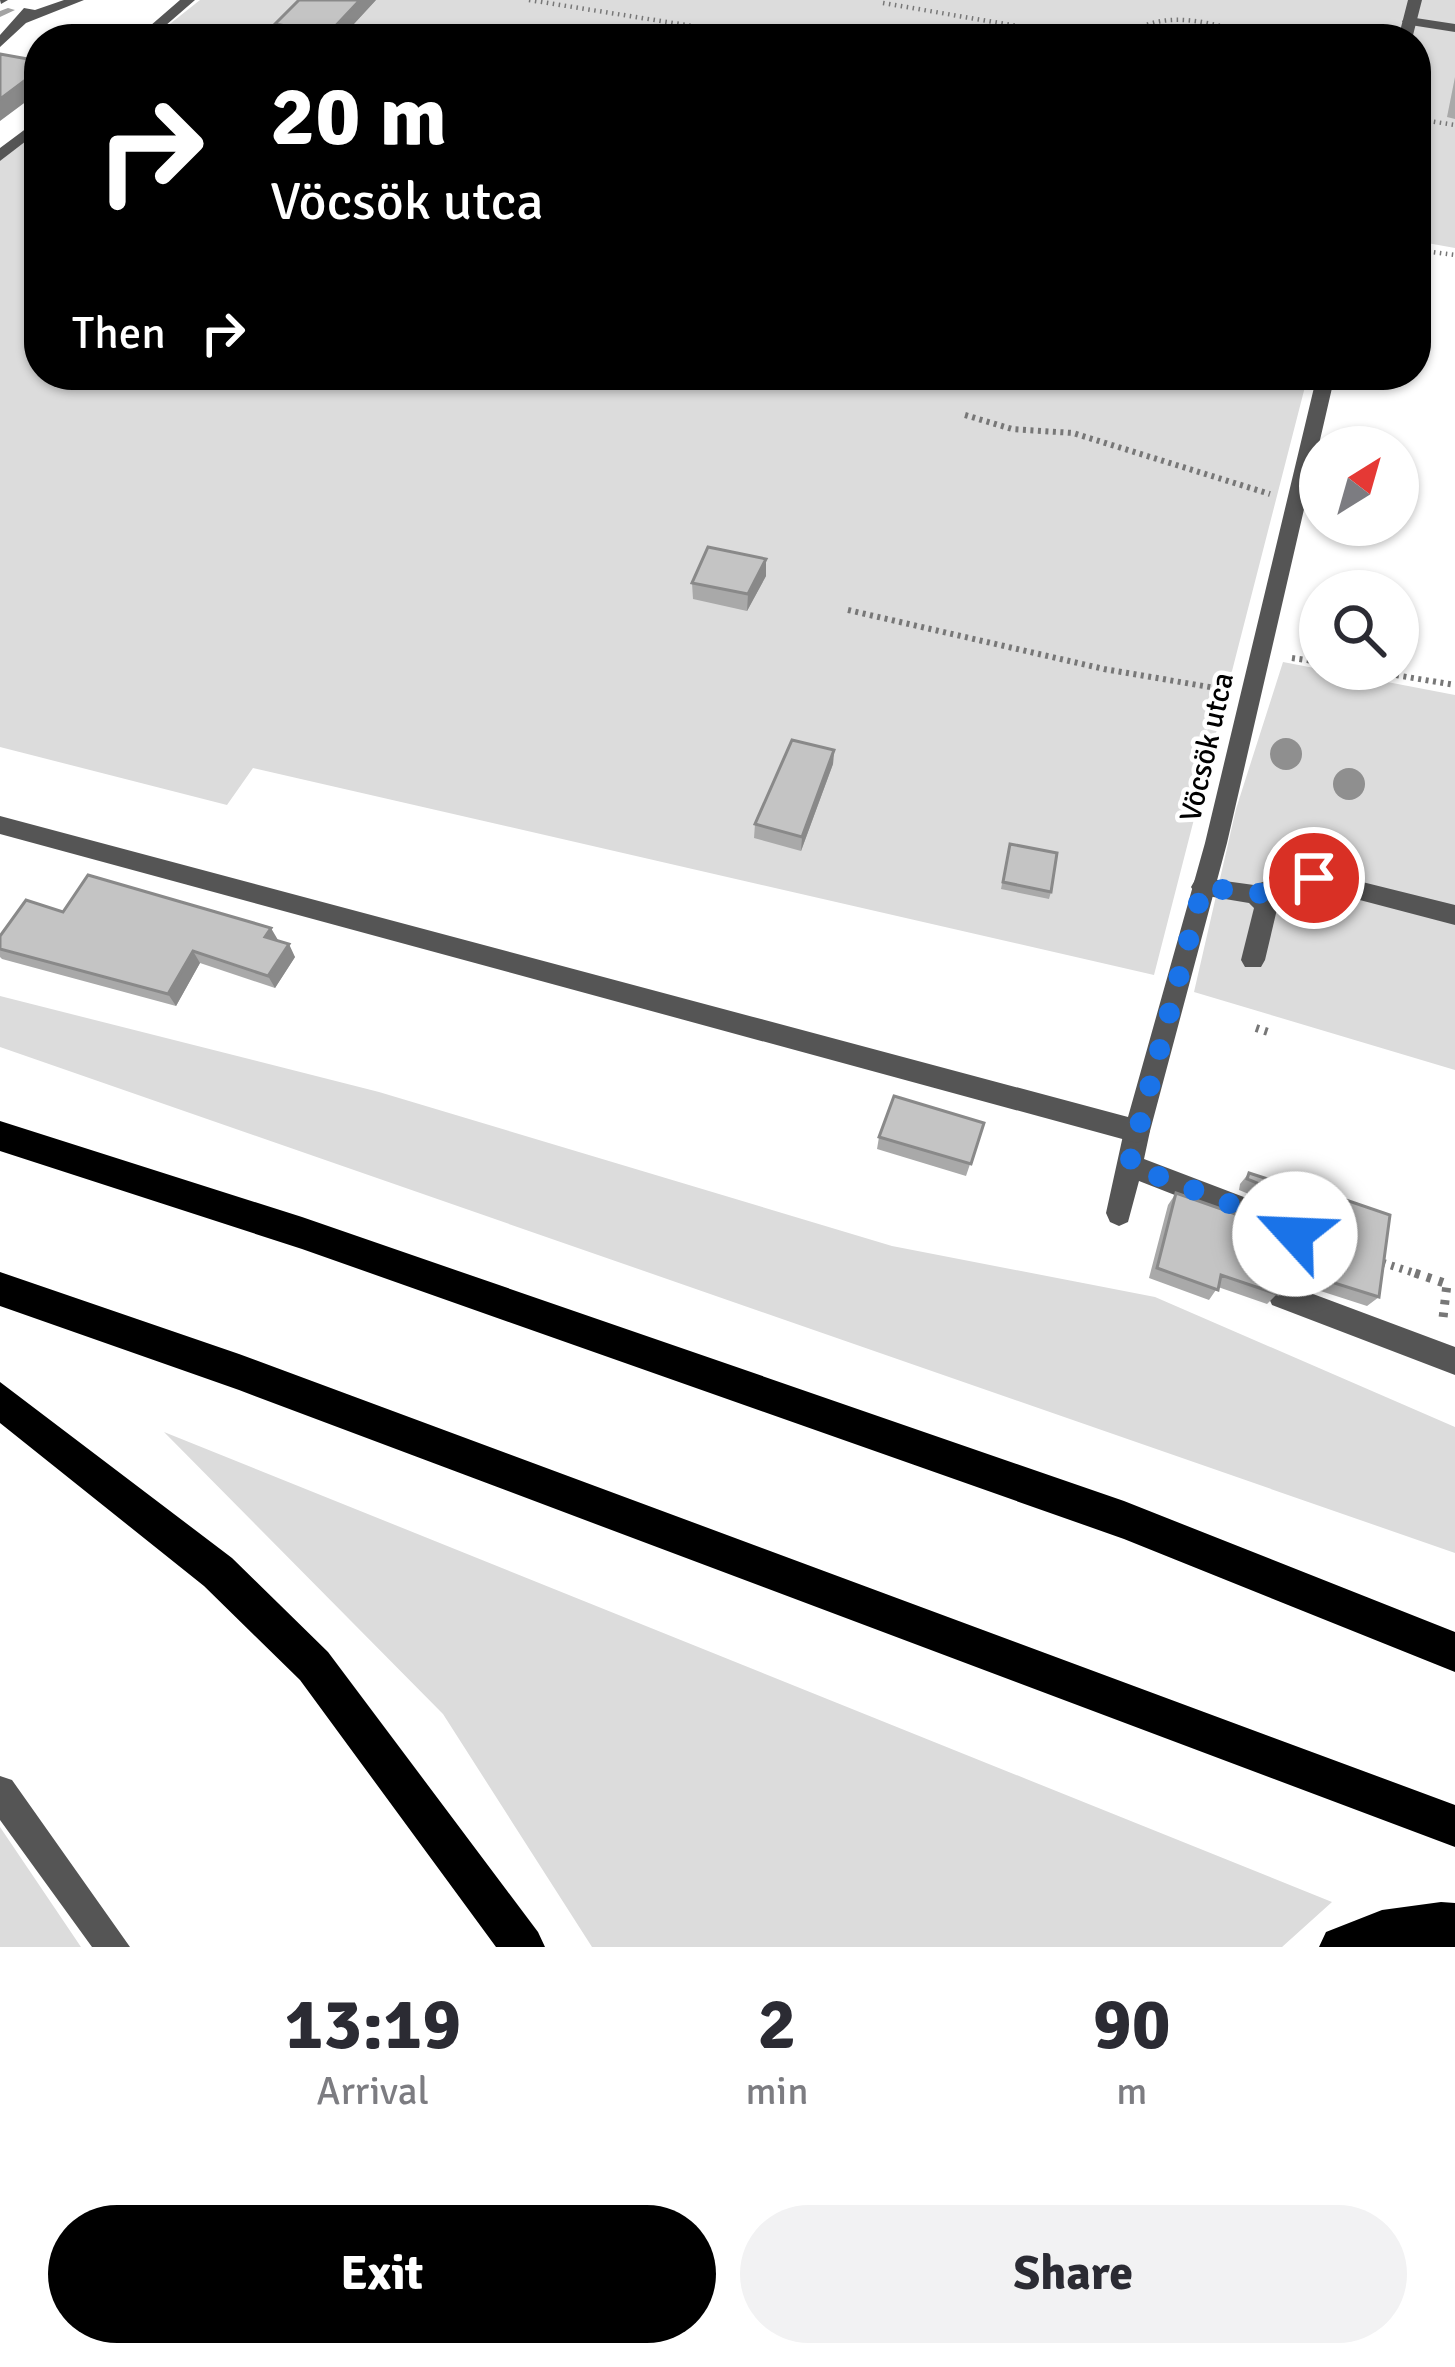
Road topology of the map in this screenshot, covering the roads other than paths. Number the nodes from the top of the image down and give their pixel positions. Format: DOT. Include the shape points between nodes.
graph roads {
  1 [pos="39,0"];
  2 [pos="77,0"];
  3 [pos="188,0"];
  4 [pos="1414,0"];
  5 [pos="21,20"];
  6 [pos="1409,21"];
  7 [pos="160,24"];
  8 [pos="1408,24"];
  9 [pos="1429,24"];
  10 [pos="0,44"];
  11 [pos="24,136"];
  12 [pos="0,156"];
  13 [pos="1322,390"];
  14 [pos="0,825"];
  15 [pos="1203,886"];
  16 [pos="1255,895"];
  17 [pos="1455,915"];
  18 [pos="1253,960"];
  19 [pos="1137,1131"];
  20 [pos="0,1136"];
  21 [pos="1129,1165"];
  22 [pos="1119,1213"];
  23 [pos="0,1289"];
  24 [pos="1455,1361"];
  25 [pos="0,1400"];
  26 [pos="1455,1652"];
  27 [pos="0,1792"];
  28 [pos="1455,1826"];
  29 [pos="1455,1924"];
  30 [pos="113,1947"];
  31 [pos="523,1947"];
  32 [pos="1341,1947"];
  1 -- 5 [label="street"];
  2 -- 5 [label="street"];
  3 -- 7 [label="street"];
  4 -- 6 [label="street"];
  5 -- 10 [label="street"];
  6 -- 8 [label="street"];
  6 -- 9 [label="street"];
  11 -- 12 [label="street"];
  13 -- 15 [label="street, Vöcsök utca"];
  14 -- 19 [label="street"];
  15 -- 16 [label="street"];
  15 -- 19 [label="street, Vöcsök utca"];
  16 -- 17 [label="street" via="1314,878"];
  16 -- 18 [label="street" via="1266,905"];
  19 -- 21 [label="street, Vöcsök utca"];
  20 -- 26 [label="main road" via="1124,1520"];
  21 -- 22 [label="street, Vöcsök utca"];
  21 -- 24 [label="street" via="1295,1229 1282,1296"];
  23 -- 28 [label="main road"];
  25 -- 31 [label="main road" via="218,1572 314,1666"];
  27 -- 30 [label="street"];
  29 -- 32 [label="main road" via="1367,1934"];
}
